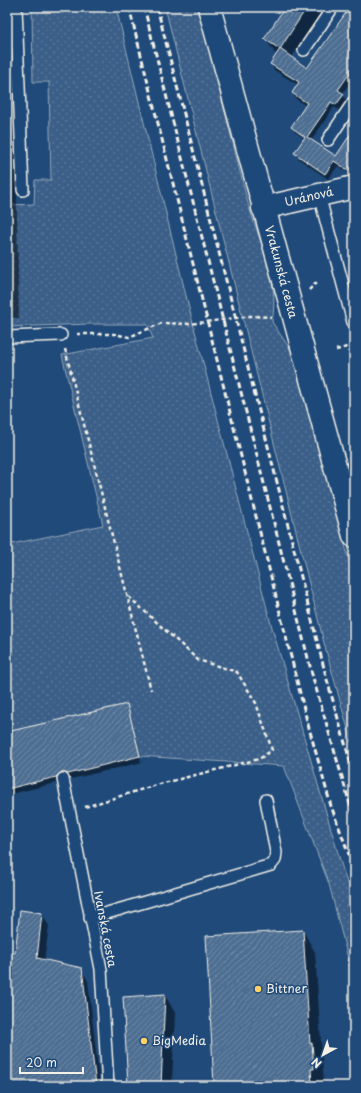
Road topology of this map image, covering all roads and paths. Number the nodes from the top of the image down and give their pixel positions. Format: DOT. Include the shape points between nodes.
graph roads {
  1 [pos="16,7"];
  2 [pos="209,7"];
  3 [pos="333,7"];
  4 [pos="304,50"];
  5 [pos="354,101"];
  6 [pos="328,140"];
  7 [pos="354,187"];
  8 [pos="23,190"];
  9 [pos="319,195"];
  10 [pos="263,208"];
  11 [pos="241,317"];
  12 [pos="354,326"];
  13 [pos="61,335"];
  14 [pos="7,336"];
  15 [pos="354,345"];
  16 [pos="336,350"];
  17 [pos="354,536"];
  18 [pos="128,596"];
  19 [pos="151,690"];
  20 [pos="63,779"];
  21 [pos="266,800"];
  22 [pos="69,812"];
  23 [pos="90,918"];
  24 [pos="108,1086"];
  1 -- 8 [label="lane"];
  2 -- 10 [label="main road, Vrakunská cesta"];
  3 -- 4 [label="lane"];
  5 -- 6 [label="lane"];
  7 -- 9 [label="main road, Uránová"];
  9 -- 10 [label="main road, Uránová"];
  9 -- 12 [label="lane"];
  10 -- 17 [label="main road, Vrakunská cesta"];
  11 -- 13 [label="path" via="190,324 162,323 129,337 114,334"];
  13 -- 14 [label="lane"];
  13 -- 18 [label="path"];
  15 -- 16 [label="path"];
  18 -- 19 [label="path"];
  18 -- 22 [label="path" via="198,660 237,672 256,703 272,750 259,759 156,785"];
  20 -- 22 [label="lane, Ivanská cesta"];
  21 -- 23 [label="lane" via="276,852 271,865"];
  22 -- 23 [label="lane, Ivanská cesta"];
  23 -- 24 [label="lane, Ivanská cesta" via="101,969"];
}
